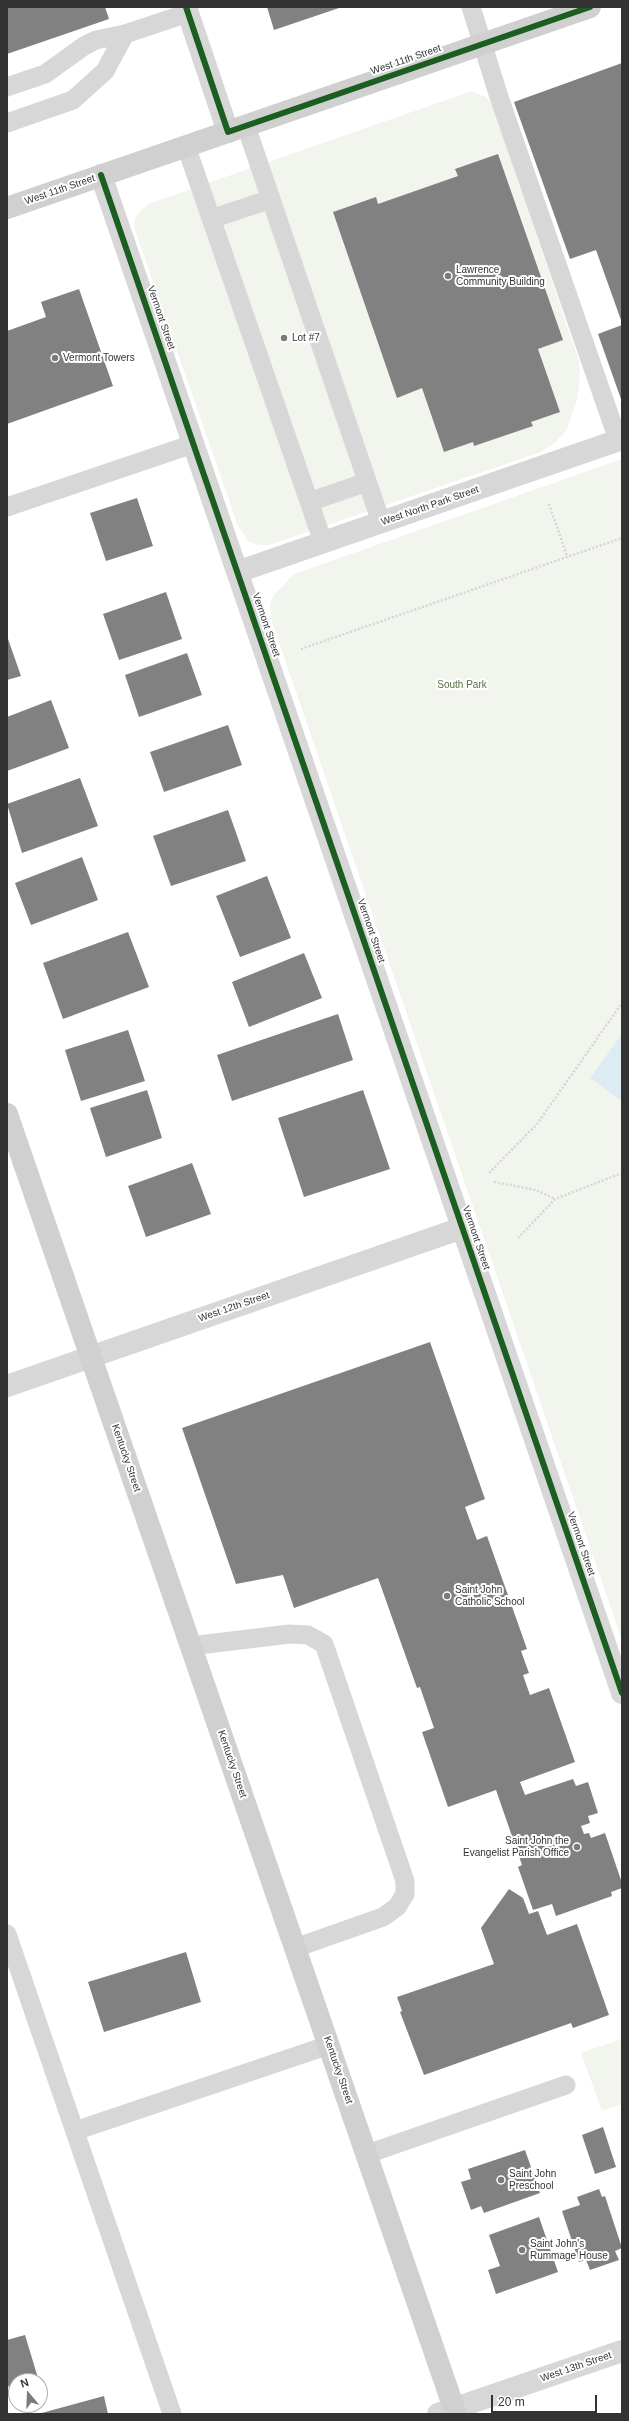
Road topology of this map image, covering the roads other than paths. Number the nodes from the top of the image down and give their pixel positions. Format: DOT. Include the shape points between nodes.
graph roads {
  1 [pos="471,7"];
  2 [pos="590,7"];
  3 [pos="187,10"];
  4 [pos="125,34"];
  5 [pos="483,44"];
  6 [pos="7,88"];
  7 [pos="7,123"];
  8 [pos="237,129"];
  9 [pos="186,146"];
  10 [pos="101,175"];
  11 [pos="271,199"];
  12 [pos="7,208"];
  13 [pos="212,219"];
  14 [pos="620,440"];
  15 [pos="193,444"];
  16 [pos="367,482"];
  17 [pos="309,502"];
  18 [pos="7,507"];
  19 [pos="381,522"];
  20 [pos="323,542"];
  21 [pos="237,572"];
  22 [pos="7,1114"];
  23 [pos="462,1228"];
  24 [pos="91,1357"];
  25 [pos="7,1386"];
  26 [pos="191,1646"];
  27 [pos="622,1693"];
  28 [pos="7,1934"];
  29 [pos="295,1948"];
  30 [pos="329,2045"];
  31 [pos="566,2085"];
  32 [pos="75,2131"];
  33 [pos="367,2154"];
  34 [pos="622,2351"];
  35 [pos="450,2412"];
  36 [pos="172,2414"];
  1 -- 5 [label="lane"];
  2 -- 5 [label="main road, West 11th Street"];
  3 -- 4 [label="lane"];
  3 -- 8 [label="street"];
  4 -- 6 [label="lane" via="96,40 45,74"];
  4 -- 7 [label="lane" via="105,71 73,100"];
  5 -- 8 [label="main road, West 11th Street"];
  5 -- 14 [label="lane"];
  8 -- 9 [label="main road, West 11th Street"];
  8 -- 11 [label="lane"];
  9 -- 10 [label="main road, West 11th Street"];
  9 -- 13 [label="lane"];
  10 -- 12 [label="main road, West 11th Street"];
  10 -- 15 [label="street, Vermont Street"];
  11 -- 13 [label="lane"];
  11 -- 16 [label="lane"];
  13 -- 17 [label="lane"];
  14 -- 19 [label="street, West North Park Street"];
  15 -- 18 [label="lane"];
  15 -- 21 [label="street, Vermont Street"];
  16 -- 17 [label="lane"];
  16 -- 19 [label="lane"];
  17 -- 20 [label="lane"];
  19 -- 20 [label="street, West North Park Street"];
  20 -- 21 [label="street, West North Park Street"];
  21 -- 23 [label="street, Vermont Street"];
  22 -- 24 [label="main road, Kentucky Street"];
  23 -- 24 [label="street, West 12th Street"];
  23 -- 27 [label="street, Vermont Street"];
  24 -- 25 [label="street, West 12th Street"];
  24 -- 26 [label="main road, Kentucky Street"];
  26 -- 29 [label="main road, Kentucky Street"];
  26 -- 29 [label="lane" via="289,1634 308,1635 324,1644 405,1881 405,1894 397,1907 382,1917"];
  28 -- 32 [label="lane"];
  29 -- 30 [label="main road, Kentucky Street"];
  30 -- 32 [label="lane"];
  30 -- 33 [label="main road, Kentucky Street"];
  31 -- 33 [label="lane"];
  32 -- 36 [label="lane"];
  33 -- 35 [label="main road, Kentucky Street"];
  34 -- 35 [label="street, West 13th Street"];
}
